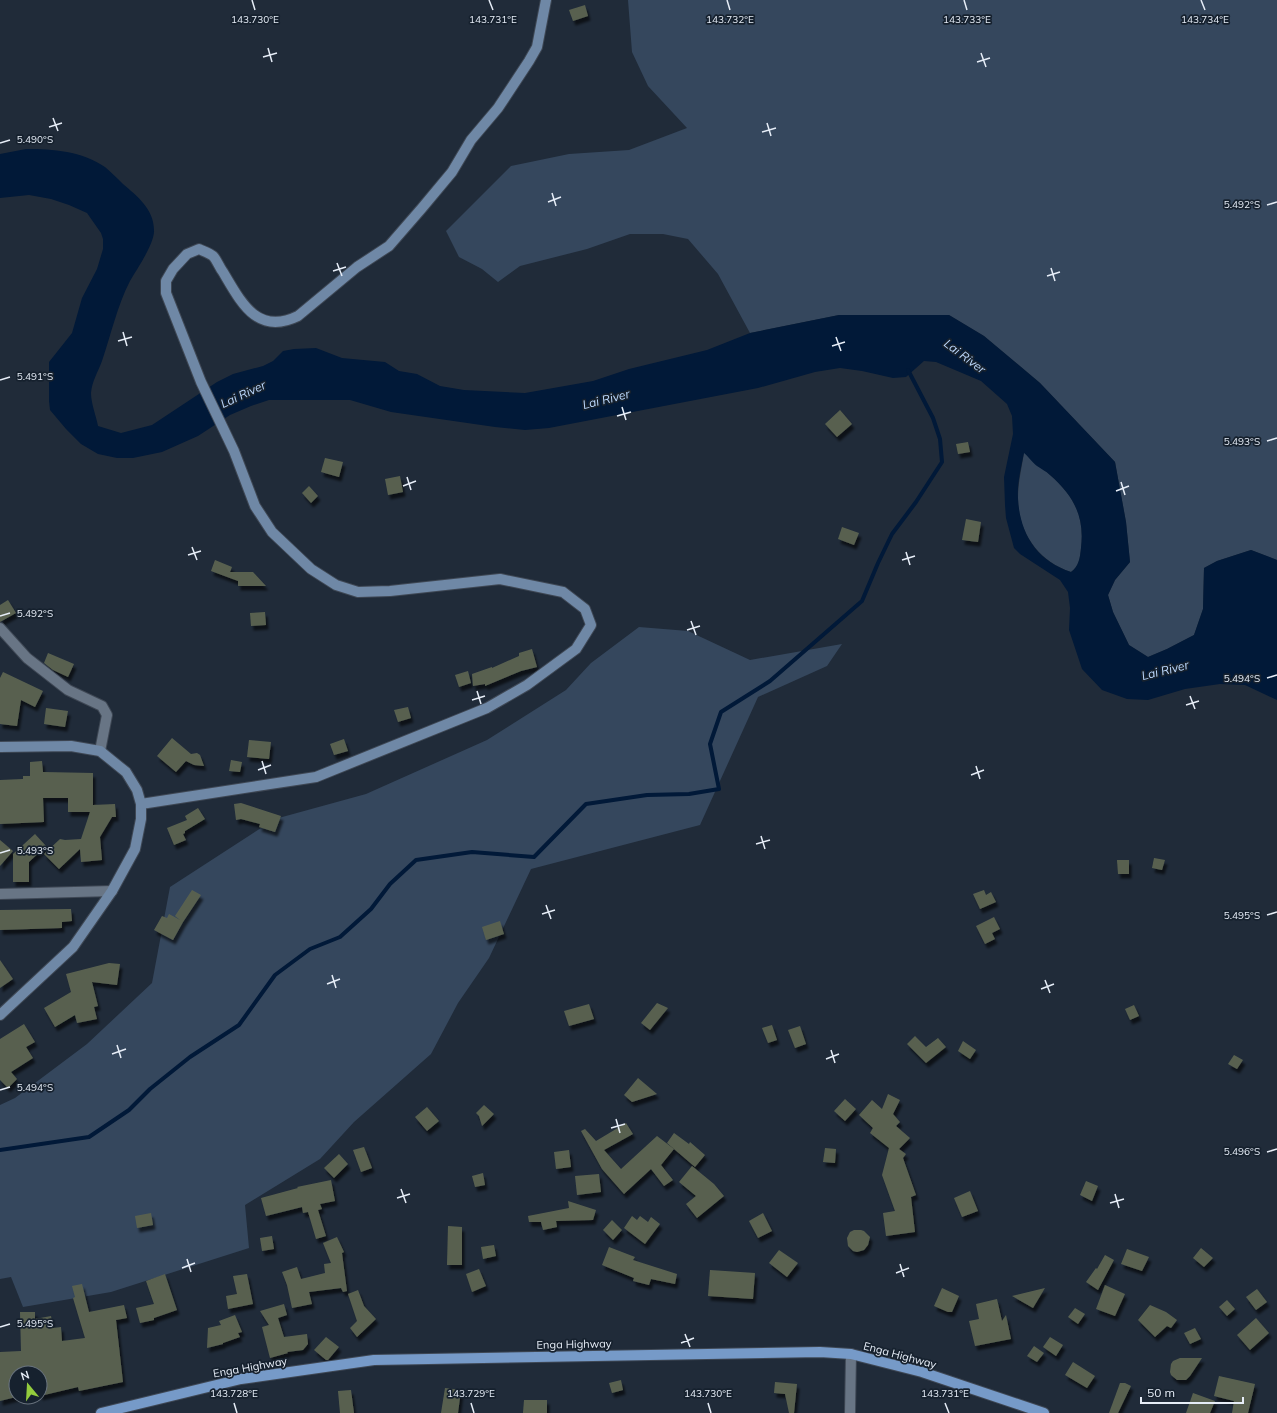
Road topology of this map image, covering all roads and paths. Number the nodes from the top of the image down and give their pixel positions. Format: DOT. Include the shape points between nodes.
graph roads {
  1 [pos="546,0"];
  2 [pos="0,628"];
  3 [pos="0,747"];
  4 [pos="100,751"];
  5 [pos="141,804"];
  6 [pos="112,891"];
  7 [pos="0,894"];
  8 [pos="0,1015"];
  9 [pos="851,1354"];
  10 [pos="102,1413"];
  11 [pos="850,1413"];
  12 [pos="1044,1413"];
  1 -- 5 [label="street" via="537,47 529,61 498,108 471,140 452,172 389,246 357,267 298,316 288,321 274,323 258,319 241,302 212,256 199,249 187,254 172,269 166,281 166,293 255,506 272,532 311,569 336,585 358,592 500,579 563,592 585,609 591,625 576,649 527,685 487,708 316,778"];
  2 -- 4 [label="street" via="27,658 68,690 102,706 107,715"];
  3 -- 4 [label="street" via="72,746"];
  4 -- 5 [label="street" via="126,772 137,790"];
  5 -- 6 [label="street" via="135,849"];
  6 -- 7 [label="street"];
  6 -- 8 [label="street" via="73,947"];
  9 -- 10 [label="main road, Enga Highway" via="820,1352 374,1360 241,1379"];
  9 -- 11 [label="street"];
  9 -- 12 [label="main road, Enga Highway" via="922,1372"];
}
